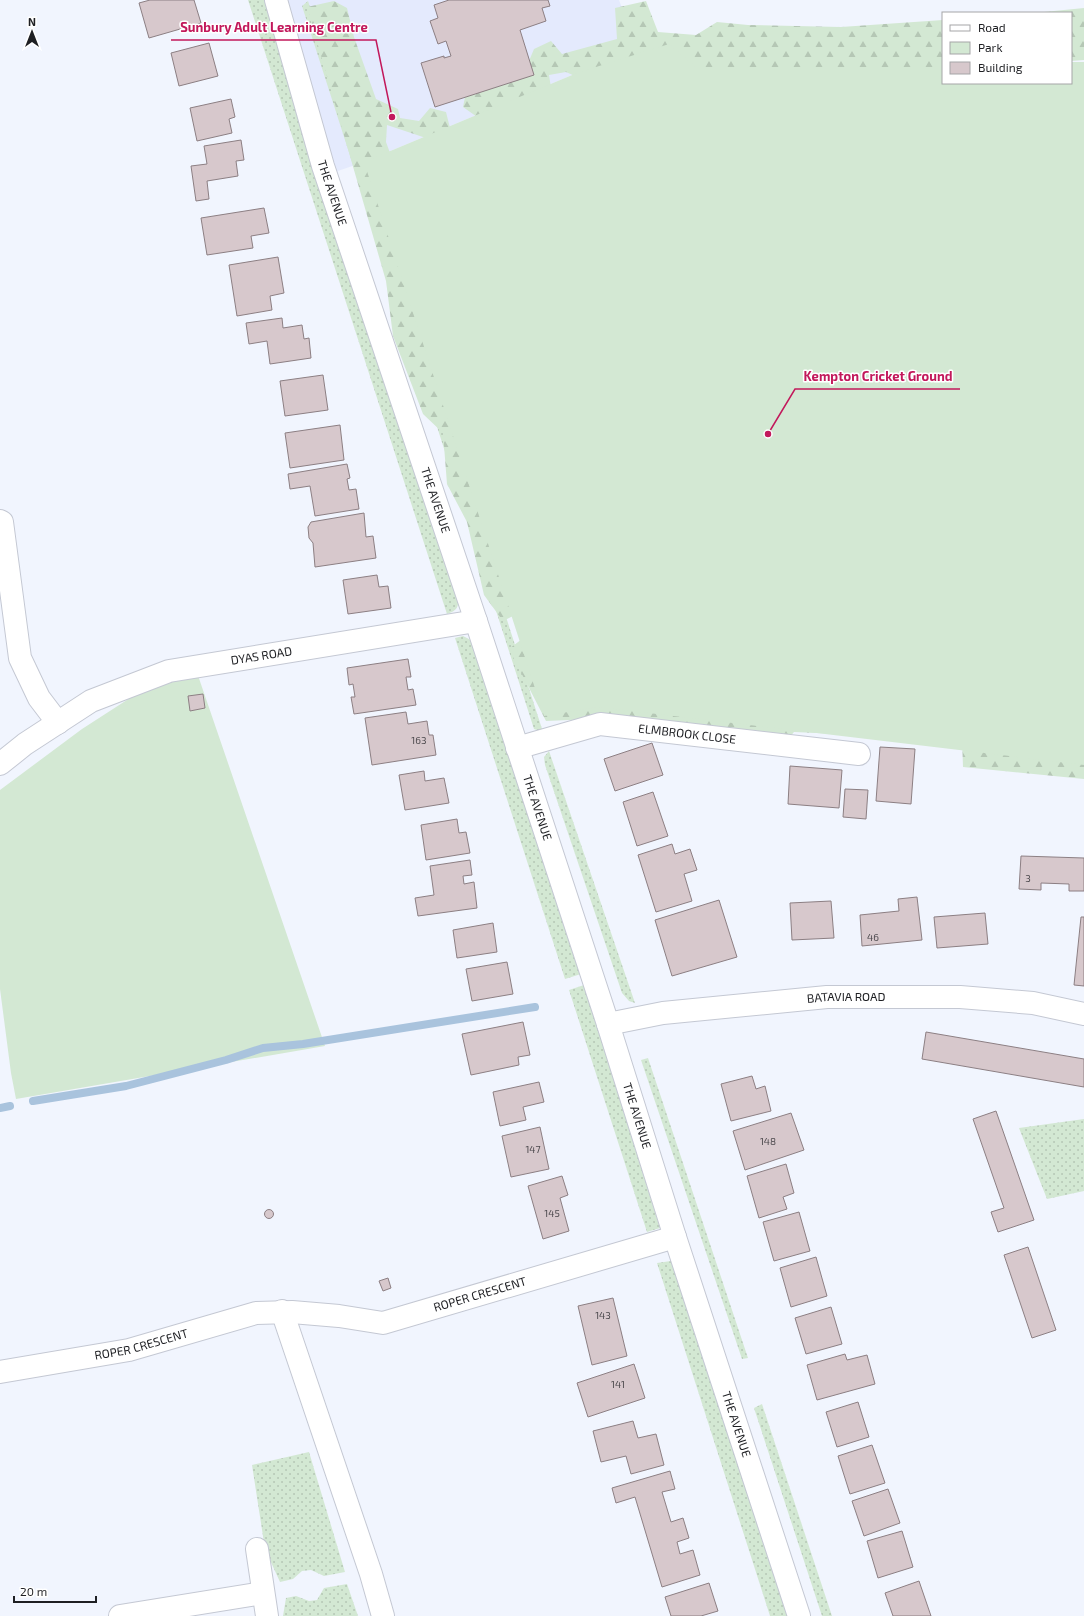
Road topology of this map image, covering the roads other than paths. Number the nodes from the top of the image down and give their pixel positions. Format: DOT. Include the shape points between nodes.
graph roads {
  1 [pos="276,0"];
  2 [pos="0,521"];
  3 [pos="476,621"];
  4 [pos="58,723"];
  5 [pos="517,748"];
  6 [pos="859,754"];
  7 [pos="0,764"];
  8 [pos="1084,1014"];
  9 [pos="608,1024"];
  10 [pos="675,1238"];
  11 [pos="282,1311"];
  12 [pos="0,1372"];
  13 [pos="257,1549"];
  14 [pos="263,1593"];
  15 [pos="120,1616"];
  16 [pos="267,1616"];
  17 [pos="383,1616"];
  18 [pos="799,1616"];
  1 -- 3 [label="street, THE AVENUE" via="323,166"];
  2 -- 4 [label="street" via="20,658 39,698"];
  3 -- 4 [label="street, DYAS ROAD" via="169,671 91,701"];
  3 -- 5 [label="street, THE AVENUE"];
  4 -- 7 [label="street, DYAS ROAD"];
  5 -- 6 [label="street, ELMBROOK CLOSE" via="600,724"];
  5 -- 9 [label="street, THE AVENUE"];
  8 -- 9 [label="street, BATAVIA ROAD" via="1033,1003 960,997 828,997 663,1013"];
  9 -- 10 [label="street, THE AVENUE"];
  10 -- 11 [label="street, ROPER CRESCENT" via="383,1323"];
  10 -- 18 [label="street, THE AVENUE"];
  11 -- 12 [label="street, ROPER CRESCENT" via="256,1313 129,1350"];
  11 -- 17 [label="street"];
  13 -- 14 [label="street"];
  14 -- 15 [label="street"];
  14 -- 16 [label="street"];
}
